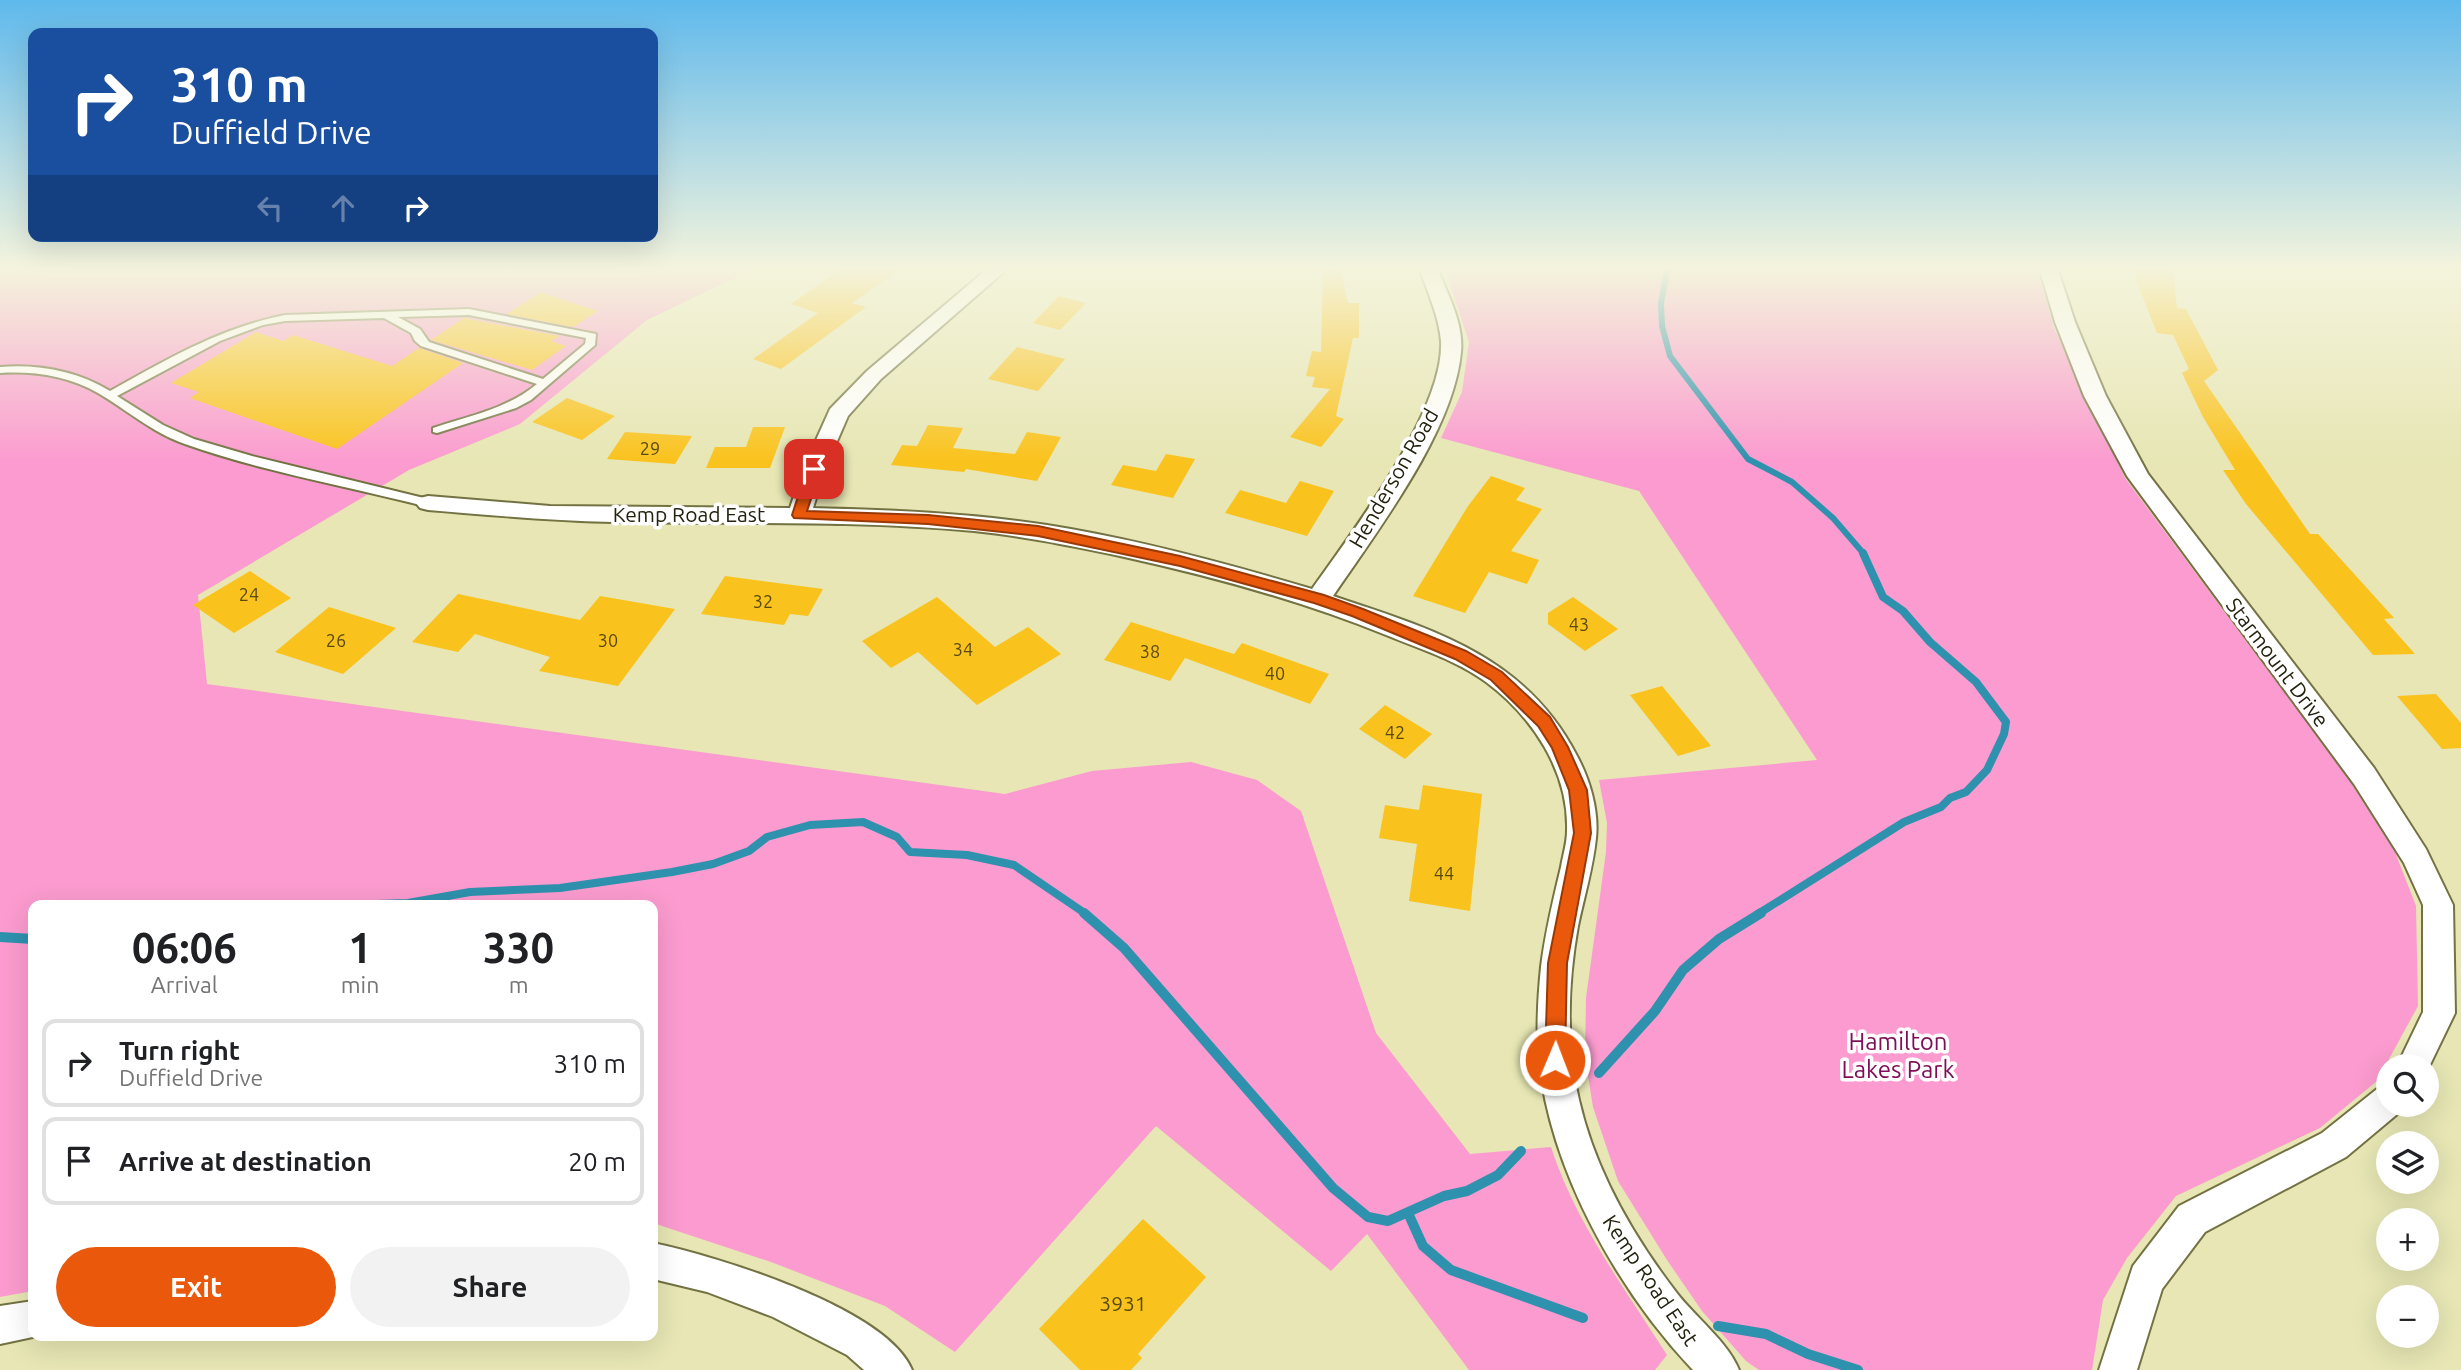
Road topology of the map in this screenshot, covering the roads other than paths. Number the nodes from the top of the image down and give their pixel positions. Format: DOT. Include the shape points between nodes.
graph roads {
  1 [pos="224,334"];
  2 [pos="417,334"];
  3 [pos="581,334"];
  4 [pos="922,334"];
  5 [pos="1448,334"];
  6 [pos="2069,334"];
  7 [pos="0,370"];
  8 [pos="545,383"];
  9 [pos="110,395"];
  10 [pos="438,430"];
  11 [pos="428,503"];
  12 [pos="799,515"];
  13 [pos="1318,599"];
  14 [pos="2450,905"];
  15 [pos="2419,1054"];
  16 [pos="2376,1111"];
  17 [pos="658,1262"];
  18 [pos="28,1321"];
  19 [pos="0,1325"];
  20 [pos="893,1370"];
  21 [pos="1720,1370"];
  22 [pos="2118,1370"];
  1 -- 9 [label="lane"];
  2 -- 8 [label="lane" via="425,344"];
  3 -- 8 [label="lane" via="592,336 590,345"];
  4 -- 12 [label="street" via="838,414"];
  5 -- 13 [label="street, Henderson Road" via="1451,350 1442,389 1421,437"];
  6 -- 14 [label="street, Starmount Drive" via="2095,396 2138,476 2364,776"];
  7 -- 9 [label="lane" via="45,371"];
  8 -- 10 [label="lane" via="512,406"];
  9 -- 11 [label="lane" via="149,423 186,441"];
  11 -- 12 [label="street, Kemp Road East" via="549,513"];
  12 -- 13 [label="street, Kemp Road East" via="928,520 1038,531 1180,561"];
  13 -- 21 [label="street, Kemp Road East" via="1460,655 1496,676 1544,722 1560,747 1578,790 1583,833 1557,963 1555,1060 1566,1110 1597,1198 1633,1260 1671,1315"];
  14 -- 15 [label="street, Starmount Drive" via="2440,1013"];
  16 -- 22 [label="street" via="2334,1145 2192,1219 2146,1279"];
  17 -- 20 [label="street" via="770,1297 861,1343"];
  18 -- 19 [label="street"];
}
